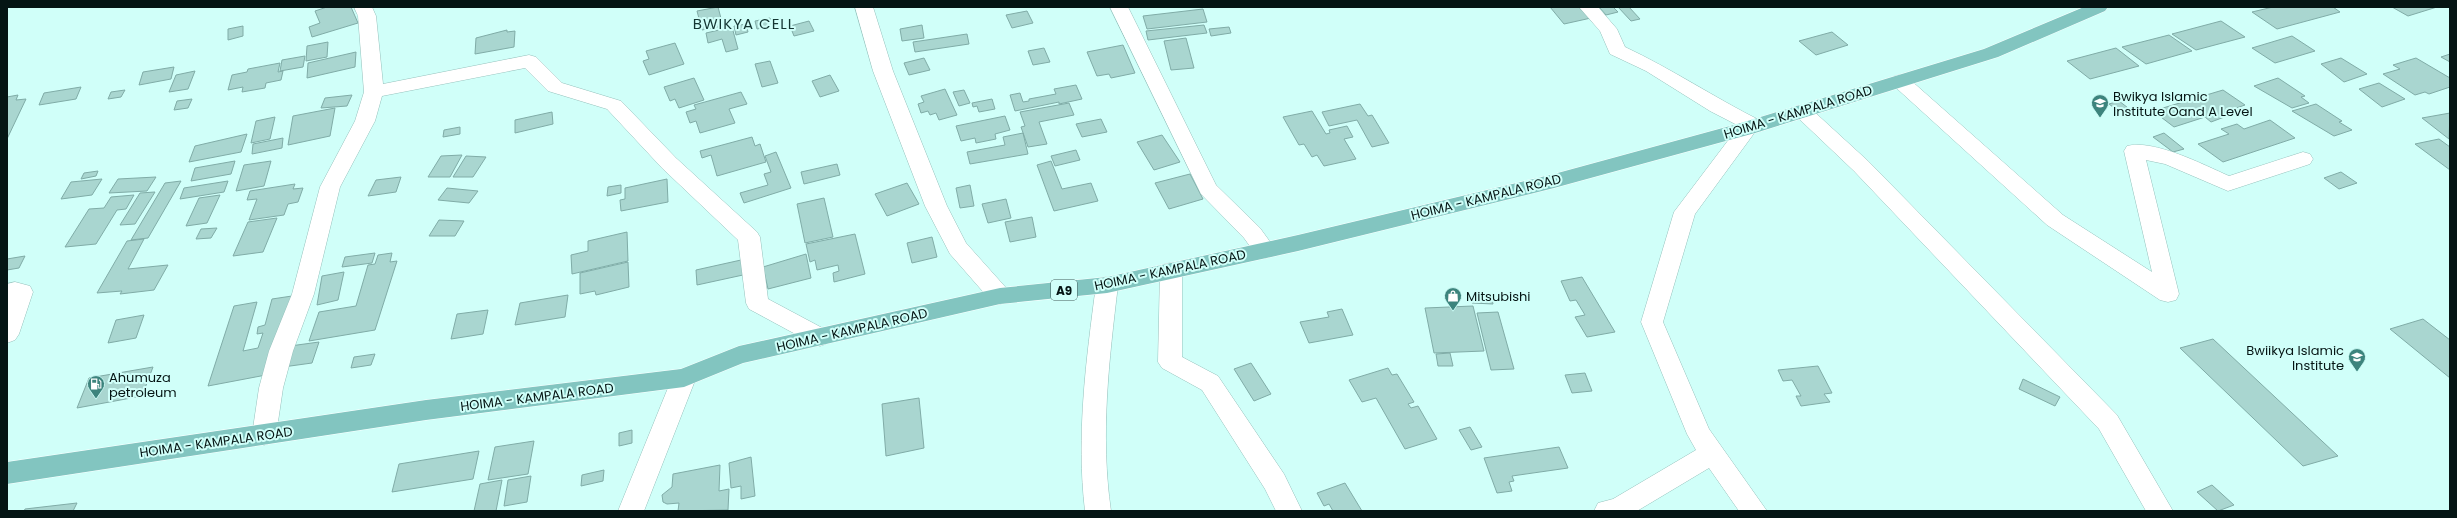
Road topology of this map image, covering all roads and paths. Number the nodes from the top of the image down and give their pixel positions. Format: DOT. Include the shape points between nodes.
graph roads {
  1 [pos="364,7"];
  2 [pos="864,7"];
  3 [pos="1119,7"];
  4 [pos="1588,7"];
  5 [pos="2099,7"];
  6 [pos="1900,81"];
  7 [pos="374,92"];
  8 [pos="1802,111"];
  9 [pos="1751,127"];
  10 [pos="2303,159"];
  11 [pos="1265,250"];
  12 [pos="1172,271"];
  13 [pos="1107,285"];
  14 [pos="7,293"];
  15 [pos="1000,296"];
  16 [pos="7,334"];
  17 [pos="820,337"];
  18 [pos="684,378"];
  19 [pos="264,435"];
  20 [pos="1712,453"];
  21 [pos="7,473"];
  22 [pos="631,511"];
  23 [pos="1098,511"];
  24 [pos="1289,511"];
  25 [pos="1607,511"];
  26 [pos="1754,511"];
  27 [pos="2160,511"];
  1 -- 7 [label="street"];
  2 -- 15 [label="street" via="883,71 936,206 958,248"];
  3 -- 11 [label="street" via="1208,189 1252,233"];
  4 -- 9 [label="street" via="1608,29 1617,50 1653,67"];
  5 -- 6 [label="main road, HOIMA - KAMPALA ROAD / A9" via="1991,53"];
  6 -- 8 [label="main road, HOIMA - KAMPALA ROAD / A9"];
  6 -- 10 [label="street" via="2055,220 2168,294 2134,151 2170,158 2228,184"];
  7 -- 17 [label="street" via="529,61 555,87 614,105 669,163 749,237 757,303"];
  7 -- 19 [label="street" via="365,121 330,187 304,294 271,388"];
  8 -- 9 [label="main road, HOIMA - KAMPALA ROAD / A9"];
  8 -- 27 [label="street" via="1861,166 2108,422"];
  9 -- 11 [label="main road, HOIMA - KAMPALA ROAD / A9" via="1554,181"];
  9 -- 20 [label="street" via="1685,212 1652,322 1698,434"];
  11 -- 12 [label="main road, HOIMA - KAMPALA ROAD / A9"];
  12 -- 13 [label="main road, HOIMA - KAMPALA ROAD / A9"];
  12 -- 24 [label="street" via="1170,362 1210,384 1275,482"];
  13 -- 15 [label="main road, HOIMA - KAMPALA ROAD / A9"];
  13 -- 23 [label="street" via="1094,388 1092,478"];
  14 -- 16 [label="street" via="14,290 22,292"];
  15 -- 17 [label="main road, HOIMA - KAMPALA ROAD / A9"];
  17 -- 18 [label="main road, HOIMA - KAMPALA ROAD / A9" via="739,355"];
  18 -- 19 [label="main road, HOIMA - KAMPALA ROAD / A9" via="426,410"];
  18 -- 22 [label="street"];
  19 -- 21 [label="main road, HOIMA - KAMPALA ROAD / A9"];
  20 -- 25 [label="street" via="1618,509"];
  20 -- 26 [label="street"];
}
